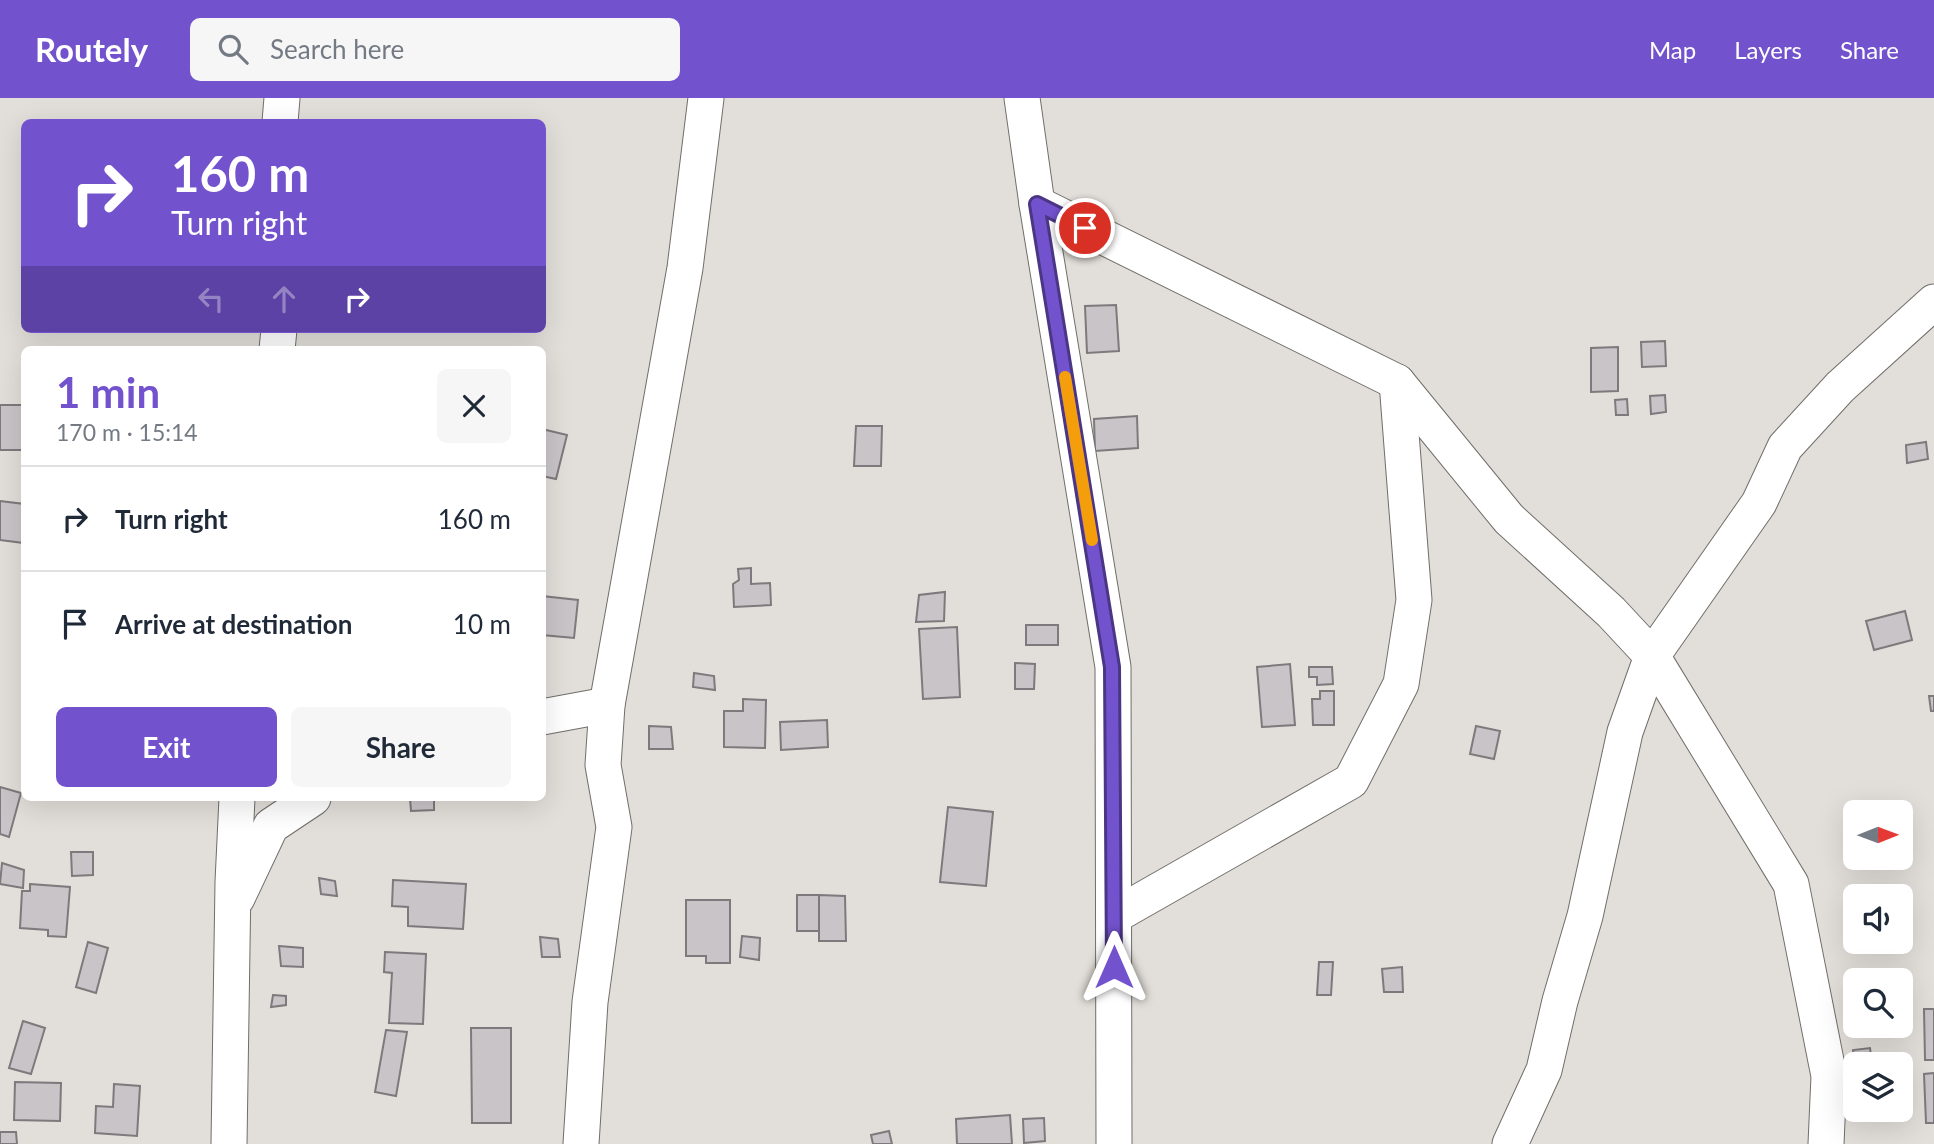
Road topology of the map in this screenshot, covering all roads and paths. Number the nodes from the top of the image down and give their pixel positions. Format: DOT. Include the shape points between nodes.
graph roads {
  1 [pos="282,98"];
  2 [pos="706,98"];
  3 [pos="1022,98"];
  4 [pos="280,119"];
  5 [pos="1037,204"];
  6 [pos="1934,302"];
  7 [pos="1397,382"];
  8 [pos="1652,656"];
  9 [pos="607,705"];
  10 [pos="546,716"];
  11 [pos="237,801"];
  12 [pos="308,801"];
  13 [pos="1114,916"];
  14 [pos="231,1048"];
  15 [pos="229,1144"];
  16 [pos="581,1144"];
  17 [pos="1114,1144"];
  18 [pos="1510,1144"];
  19 [pos="1826,1144"];
  1 -- 4 [label="street"];
  2 -- 9 [label="street" via="685,268"];
  3 -- 5 [label="street"];
  5 -- 7 [label="street"];
  5 -- 13 [label="street" via="1112,667"];
  6 -- 8 [label="street" via="1840,387 1785,447 1759,503"];
  7 -- 8 [label="street" via="1509,519"];
  7 -- 13 [label="street" via="1414,600 1401,684 1351,781"];
  8 -- 18 [label="street" via="1625,732 1585,915 1544,1070"];
  8 -- 19 [label="street" via="1791,884 1829,1076"];
  9 -- 10 [label="street"];
  9 -- 16 [label="street" via="603,765 614,827 590,1002"];
  11 -- 14 [label="street"];
  12 -- 14 [label="street" via="271,826 234,903"];
  13 -- 17 [label="street"];
  14 -- 15 [label="street"];
}
